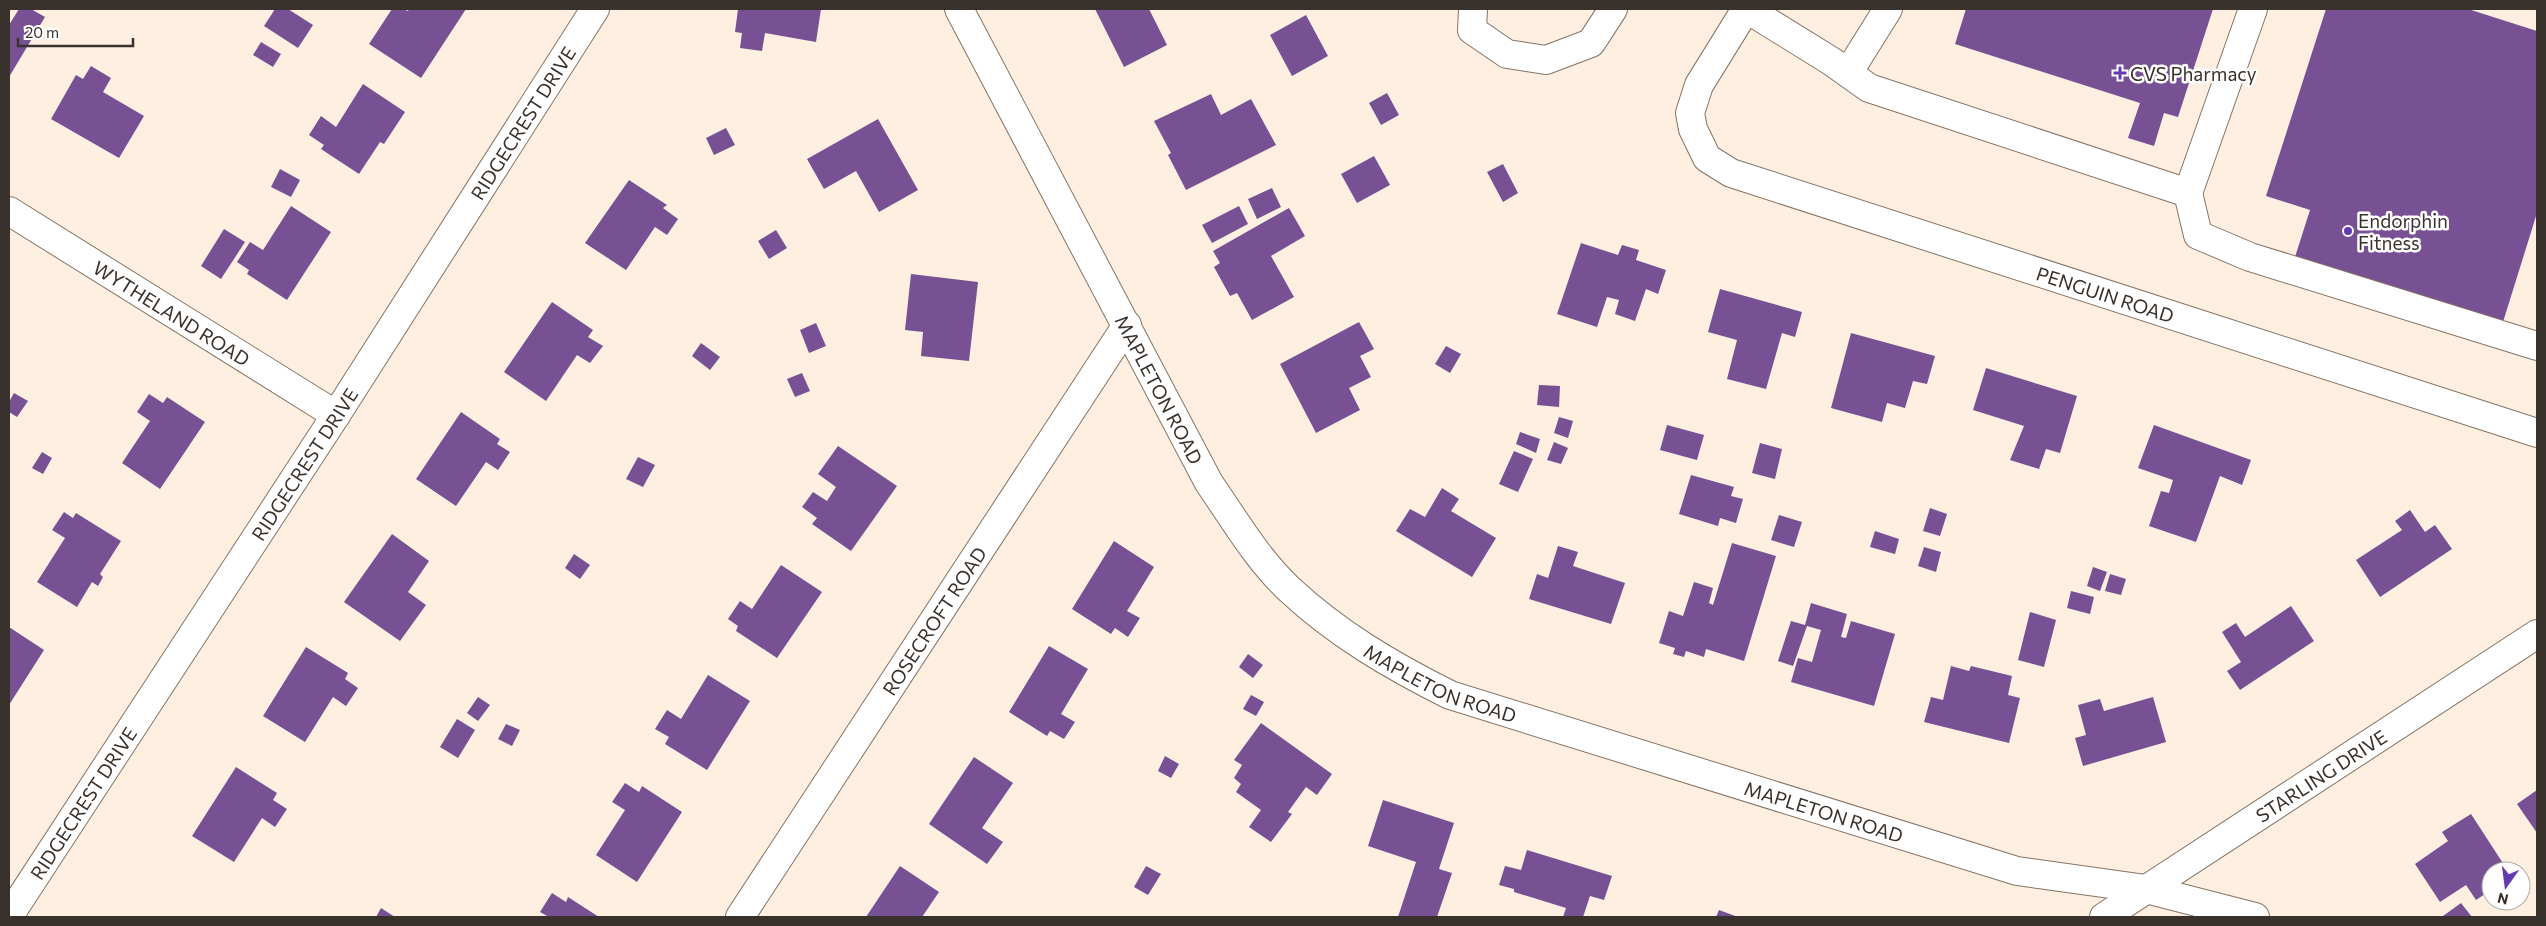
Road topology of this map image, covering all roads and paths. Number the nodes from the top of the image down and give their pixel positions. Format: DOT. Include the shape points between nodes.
graph roads {
  1 [pos="595,9"];
  2 [pos="960,9"];
  3 [pos="1474,9"];
  4 [pos="1613,9"];
  5 [pos="1888,9"];
  6 [pos="2253,9"];
  7 [pos="1740,11"];
  8 [pos="1848,73"];
  9 [pos="2188,194"];
  10 [pos="9,211"];
  11 [pos="1127,325"];
  12 [pos="2537,346"];
  13 [pos="336,415"];
  14 [pos="2537,433"];
  15 [pos="2537,634"];
  16 [pos="2146,889"];
  17 [pos="9,916"];
  18 [pos="740,917"];
  19 [pos="2104,917"];
  20 [pos="2255,917"];
  1 -- 13 [label="street, RIDGECREST DRIVE"];
  2 -- 11 [label="street, MAPLETON ROAD"];
  3 -- 4 [label="street" via="1472,30 1507,54 1546,60 1591,43"];
  5 -- 8 [label="street"];
  6 -- 9 [label="street"];
  7 -- 8 [label="street"];
  7 -- 14 [label="street, PENGUIN ROAD" via="1699,85 1690,113 1693,129 1707,158 1731,173"];
  8 -- 9 [label="street" via="1869,88"];
  9 -- 12 [label="street" via="2198,235 2250,257"];
  10 -- 13 [label="street, WYTHELAND ROAD"];
  11 -- 16 [label="street, MAPLETON ROAD" via="1209,484 1254,548 1288,588 1348,638 1402,672 1450,695 2017,871"];
  11 -- 18 [label="street, ROSECROFT ROAD"];
  13 -- 17 [label="street, RIDGECREST DRIVE"];
  15 -- 16 [label="street, STARLING DRIVE"];
  16 -- 19 [label="street, STARLING DRIVE"];
  16 -- 20 [label="street, MAPLETON ROAD"];
}
